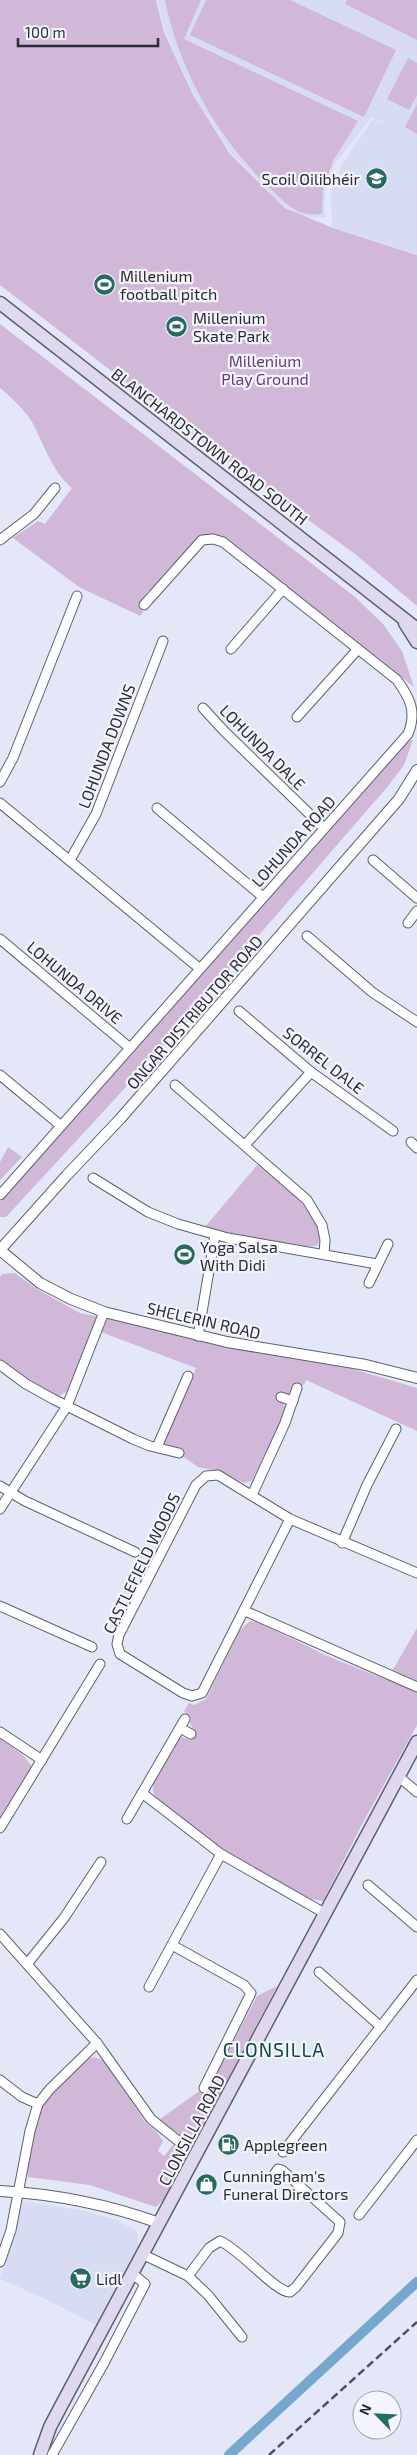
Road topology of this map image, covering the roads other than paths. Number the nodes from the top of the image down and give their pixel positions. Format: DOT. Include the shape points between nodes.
graph roads {
  1 [pos="0,303"];
  2 [pos="55,488"];
  3 [pos="0,540"];
  4 [pos="283,589"];
  5 [pos="76,596"];
  6 [pos="144,605"];
  7 [pos="399,615"];
  8 [pos="417,629"];
  9 [pos="163,641"];
  10 [pos="417,642"];
  11 [pos="231,649"];
  12 [pos="358,649"];
  13 [pos="203,708"];
  14 [pos="297,717"];
  15 [pos="417,770"];
  16 [pos="417,780"];
  17 [pos="0,782"];
  18 [pos="406,790"];
  19 [pos="0,803"];
  20 [pos="157,808"];
  21 [pos="324,828"];
  22 [pos="70,860"];
  23 [pos="372,860"];
  24 [pos="263,897"];
  25 [pos="417,898"];
  26 [pos="417,911"];
  27 [pos="408,922"];
  28 [pos="307,936"];
  29 [pos="0,939"];
  30 [pos="199,968"];
  31 [pos="239,1011"];
  32 [pos="417,1022"];
  33 [pos="130,1048"];
  34 [pos="311,1072"];
  35 [pos="0,1075"];
  36 [pos="175,1085"];
  37 [pos="60,1125"];
  38 [pos="393,1131"];
  39 [pos="245,1145"];
  40 [pos="93,1178"];
  41 [pos="0,1195"];
  42 [pos="215,1235"];
  43 [pos="388,1244"];
  44 [pos="0,1250"];
  45 [pos="324,1254"];
  46 [pos="377,1264"];
  47 [pos="369,1282"];
  48 [pos="104,1312"];
  49 [pos="198,1336"];
  50 [pos="0,1365"];
  51 [pos="188,1376"];
  52 [pos="417,1378"];
  53 [pos="297,1388"];
  54 [pos="281,1397"];
  55 [pos="293,1401"];
  56 [pos="67,1406"];
  57 [pos="396,1429"];
  58 [pos="157,1447"];
  59 [pos="179,1453"];
  60 [pos="0,1486"];
  61 [pos="12,1494"];
  62 [pos="252,1495"];
  63 [pos="0,1509"];
  64 [pos="290,1519"];
  65 [pos="342,1542"];
  66 [pos="135,1552"];
  67 [pos="417,1573"];
  68 [pos="0,1606"];
  69 [pos="245,1611"];
  70 [pos="92,1647"];
  71 [pos="100,1664"];
  72 [pos="417,1687"];
  73 [pos="185,1719"];
  74 [pos="180,1728"];
  75 [pos="0,1732"];
  76 [pos="191,1734"];
  77 [pos="417,1742"];
  78 [pos="42,1760"];
  79 [pos="398,1776"];
  80 [pos="417,1792"];
  81 [pos="142,1793"];
  82 [pos="127,1819"];
  83 [pos="0,1828"];
  84 [pos="221,1854"];
  85 [pos="101,1862"];
  86 [pos="368,1885"];
  87 [pos="326,1914"];
  88 [pos="417,1927"];
  89 [pos="0,1934"];
  90 [pos="172,1945"];
  91 [pos="27,1964"];
  92 [pos="319,1972"];
  93 [pos="417,1980"];
  94 [pos="149,1987"];
  95 [pos="381,2027"];
  96 [pos="97,2043"];
  97 [pos="0,2080"];
  98 [pos="204,2088"];
  99 [pos="38,2104"];
  100 [pos="177,2140"];
  101 [pos="417,2140"];
  102 [pos="283,2152"];
  103 [pos="273,2176"];
  104 [pos="0,2191"];
  105 [pos="18,2192"];
  106 [pos="359,2215"];
  107 [pos="159,2223"];
  108 [pos="144,2255"];
  109 [pos="0,2262"];
  110 [pos="133,2274"];
  111 [pos="188,2276"];
  112 [pos="242,2337"];
  113 [pos="89,2355"];
  114 [pos="104,2363"];
  115 [pos="47,2453"];
  1 -- 7 [label="main road, BLANCHARDSTOWN ROAD SOUTH"];
  2 -- 3 [label="street" via="34,514"];
  4 -- 6 [label="street, LOHUNDA ROAD" via="223,542 202,540"];
  4 -- 11 [label="street"];
  4 -- 12 [label="street, LOHUNDA ROAD"];
  5 -- 17 [label="street" via="13,758"];
  7 -- 8 [label="main road, BLANCHARDSTOWN ROAD SOUTH"];
  7 -- 10 [label="main road, BLANCHARDSTOWN ROAD SOUTH"];
  9 -- 22 [label="street, LOHUNDA DOWNS" via="96,814"];
  12 -- 14 [label="street"];
  12 -- 21 [label="street, LOHUNDA ROAD" via="396,680 408,696 414,712 413,724 408,734"];
  13 -- 21 [label="street, LOHUNDA DALE"];
  15 -- 18 [label="street, ONGAR DISTRIBUTOR ROAD"];
  16 -- 18 [label="street, ONGAR DISTRIBUTOR ROAD"];
  18 -- 44 [label="street, ONGAR DISTRIBUTOR ROAD" via="120,1119"];
  19 -- 22 [label="street"];
  20 -- 24 [label="street"];
  21 -- 24 [label="street, LOHUNDA ROAD"];
  22 -- 30 [label="street"];
  23 -- 25 [label="street"];
  24 -- 30 [label="street, LOHUNDA ROAD"];
  26 -- 27 [label="street"];
  28 -- 32 [label="street" via="372,992"];
  29 -- 33 [label="street, LOHUNDA DRIVE"];
  30 -- 33 [label="street, LOHUNDA ROAD"];
  31 -- 34 [label="street, SORREL DALE"];
  33 -- 37 [label="street, LOHUNDA ROAD"];
  34 -- 38 [label="street, SORREL DALE"];
  34 -- 39 [label="street"];
  35 -- 37 [label="street"];
  36 -- 39 [label="street"];
  37 -- 41 [label="street, LOHUNDA ROAD"];
  39 -- 45 [label="street" via="313,1208 325,1236"];
  40 -- 42 [label="street" via="148,1212"];
  42 -- 45 [label="street"];
  42 -- 49 [label="street"];
  43 -- 46 [label="street"];
  44 -- 48 [label="street, SHELERIN ROAD" via="40,1283"];
  45 -- 46 [label="street"];
  46 -- 47 [label="street"];
  48 -- 49 [label="street, SHELERIN ROAD"];
  48 -- 56 [label="street"];
  49 -- 52 [label="street, SHELERIN ROAD" via="374,1367"];
  50 -- 56 [label="street" via="26,1384"];
  51 -- 58 [label="street"];
  53 -- 55 [label="street"];
  54 -- 55 [label="street"];
  55 -- 62 [label="street"];
  56 -- 58 [label="street"];
  56 -- 61 [label="street"];
  57 -- 65 [label="street"];
  58 -- 59 [label="street"];
  60 -- 61 [label="street"];
  61 -- 63 [label="street"];
  61 -- 66 [label="street"];
  62 -- 64 [label="street, CASTLEFIELD WOODS"];
  62 -- 69 [label="street, CASTLEFIELD WOODS" via="218,1475 200,1479 119,1636 118,1650 127,1660 183,1693 196,1696 204,1690"];
  64 -- 65 [label="street, CASTLEFIELD WOODS"];
  64 -- 69 [label="street, CASTLEFIELD WOODS"];
  65 -- 67 [label="street, CASTLEFIELD WOODS"];
  68 -- 70 [label="street"];
  69 -- 72 [label="street"];
  71 -- 78 [label="street"];
  73 -- 74 [label="street"];
  74 -- 76 [label="street"];
  74 -- 81 [label="street"];
  75 -- 78 [label="street"];
  77 -- 79 [label="main road, CLONSILLA ROAD"];
  78 -- 83 [label="street"];
  79 -- 80 [label="street"];
  79 -- 87 [label="main road, CLONSILLA ROAD"];
  81 -- 82 [label="street"];
  81 -- 84 [label="street"];
  84 -- 87 [label="street"];
  84 -- 90 [label="street"];
  85 -- 91 [label="street" via="68,1913"];
  86 -- 88 [label="street"];
  87 -- 107 [label="main road, CLONSILLA ROAD"];
  89 -- 91 [label="street"];
  90 -- 94 [label="street"];
  90 -- 98 [label="street" via="244,1985 251,1993"];
  91 -- 96 [label="street"];
  92 -- 95 [label="street"];
  93 -- 95 [label="street"];
  95 -- 102 [label="street"];
  96 -- 99 [label="street"];
  96 -- 100 [label="street" via="151,2119"];
  97 -- 99 [label="street" via="22,2097"];
  99 -- 105 [label="street"];
  101 -- 106 [label="street"];
  103 -- 111 [label="street" via="278,2169 282,2170 340,2222 338,2233 296,2287 290,2292 277,2289 246,2258 220,2240 209,2248"];
  104 -- 105 [label="street"];
  105 -- 107 [label="street" via="82,2200"];
  105 -- 109 [label="street" via="11,2230"];
  107 -- 108 [label="main road, CLONSILLA ROAD"];
  108 -- 110 [label="main road, CLONSILLA ROAD"];
  108 -- 111 [label="street"];
  110 -- 113 [label="main road, CLONSILLA ROAD"];
  110 -- 114 [label="street" via="145,2284"];
  111 -- 112 [label="street"];
  113 -- 114 [label="street"];
  113 -- 115 [label="main road, CLONSILLA ROAD" via="50,2427"];
  114 -- 115 [label="street" via="58,2445"];
}
